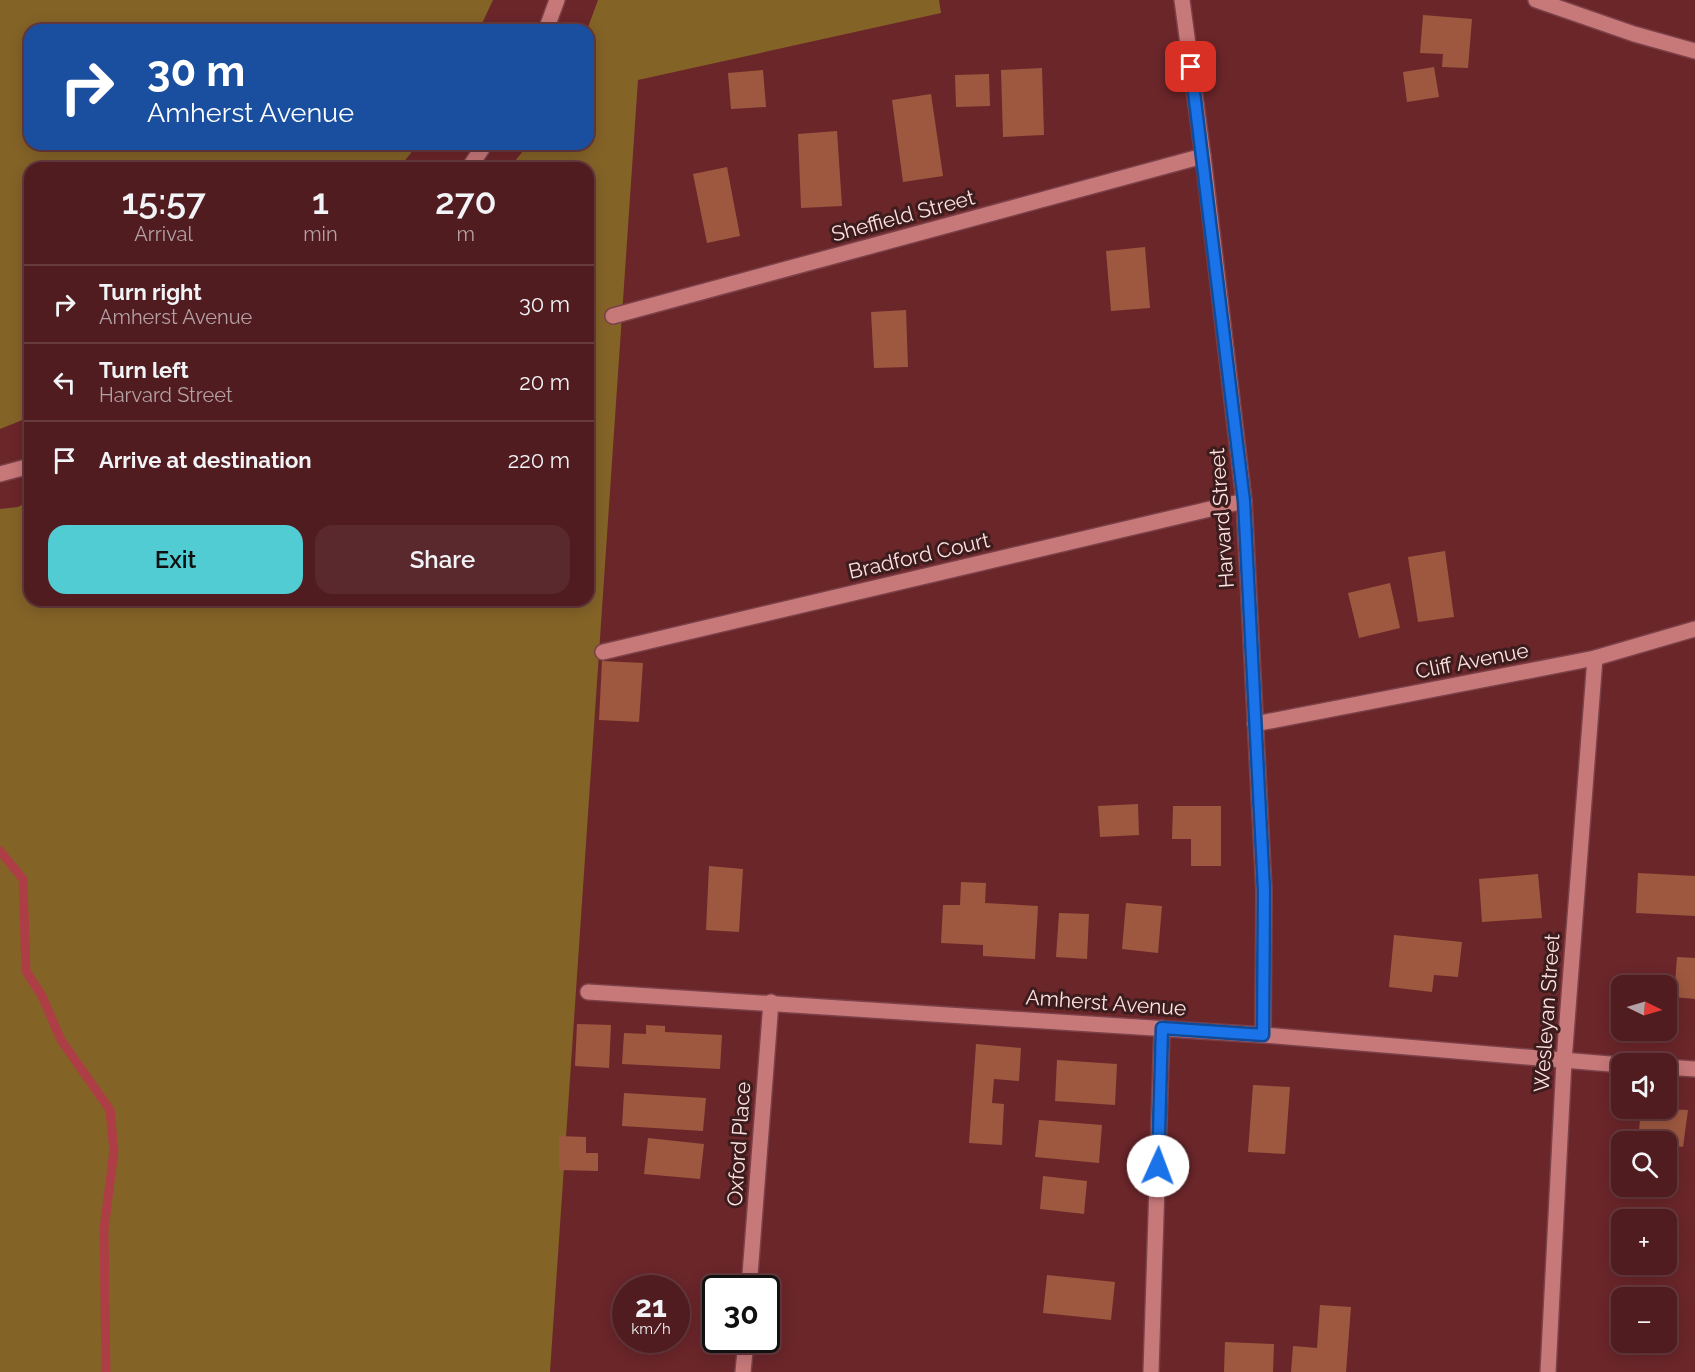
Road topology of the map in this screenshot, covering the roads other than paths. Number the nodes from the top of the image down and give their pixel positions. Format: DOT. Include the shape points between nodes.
graph roads {
  1 [pos="557,0"];
  2 [pos="1182,0"];
  3 [pos="1536,0"];
  4 [pos="548,24"];
  5 [pos="1695,51"];
  6 [pos="1203,156"];
  7 [pos="613,316"];
  8 [pos="24,468"];
  9 [pos="0,474"];
  10 [pos="1244,501"];
  11 [pos="1695,629"];
  12 [pos="603,652"];
  13 [pos="1595,658"];
  14 [pos="1255,724"];
  15 [pos="588,992"];
  16 [pos="771,1002"];
  17 [pos="1162,1028"];
  18 [pos="1263,1035"];
  19 [pos="1564,1061"];
  20 [pos="1611,1064"];
  21 [pos="1677,1068"];
  22 [pos="1695,1069"];
  23 [pos="750,1275"];
  24 [pos="745,1353"];
  25 [pos="743,1372"];
  26 [pos="1151,1372"];
  27 [pos="1548,1372"];
  1 -- 4 [label="street"];
  2 -- 6 [label="street, Harvard Street"];
  3 -- 5 [label="street"];
  6 -- 7 [label="street, Sheffield Street"];
  6 -- 10 [label="street, Harvard Street"];
  8 -- 9 [label="street"];
  10 -- 12 [label="street, Bradford Court"];
  10 -- 14 [label="street, Harvard Street"];
  11 -- 13 [label="street, Cliff Avenue"];
  13 -- 14 [label="street, Cliff Avenue"];
  13 -- 19 [label="street, Wesleyan Street"];
  14 -- 18 [label="street, Harvard Street" via="1264,891"];
  15 -- 16 [label="street, Amherst Avenue"];
  16 -- 17 [label="street, Amherst Avenue"];
  16 -- 23 [label="street, Oxford Place"];
  17 -- 18 [label="street, Amherst Avenue"];
  17 -- 26 [label="street"];
  18 -- 19 [label="street, Amherst Avenue"];
  19 -- 20 [label="street, Amherst Avenue"];
  19 -- 27 [label="street, Wesleyan Street"];
  21 -- 22 [label="street"];
  24 -- 25 [label="street"];
}
